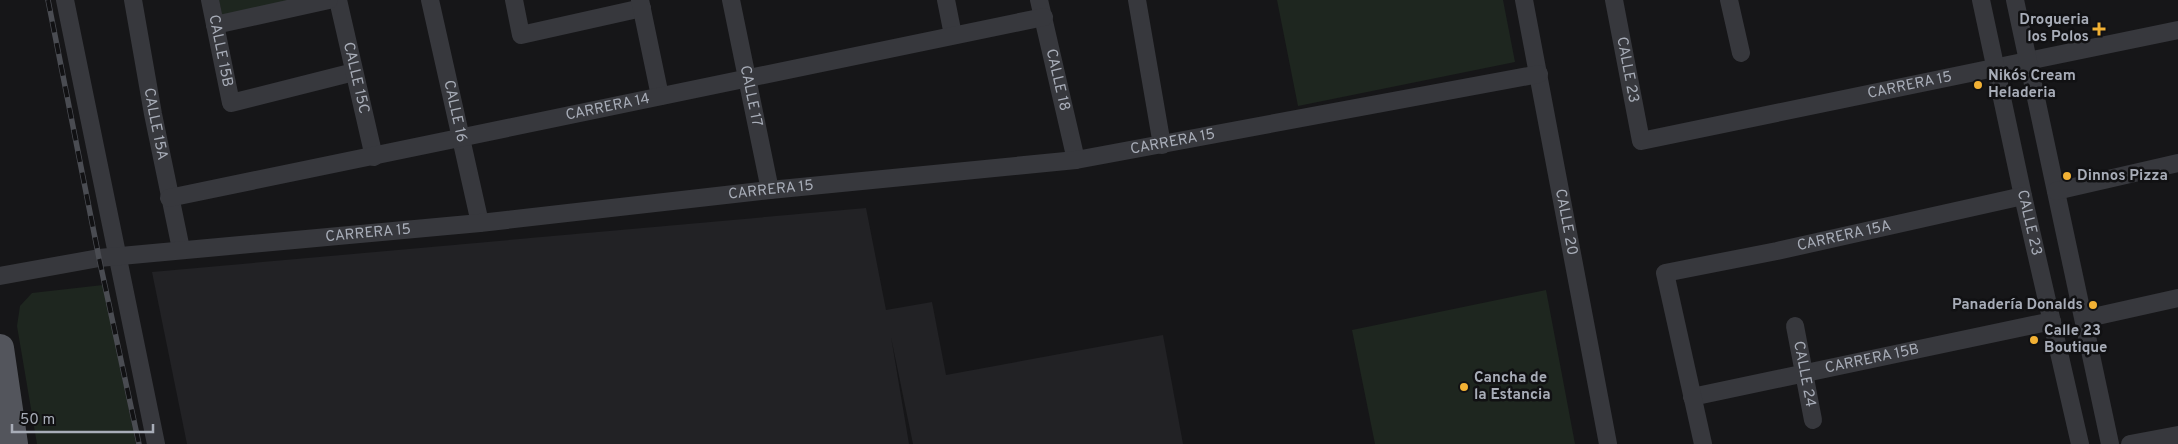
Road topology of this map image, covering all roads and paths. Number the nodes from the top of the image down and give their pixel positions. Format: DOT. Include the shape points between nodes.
graph roads {
  1 [pos="66,0"];
  2 [pos="133,0"];
  3 [pos="210,0"];
  4 [pos="329,0"];
  5 [pos="338,0"];
  6 [pos="430,0"];
  7 [pos="514,0"];
  8 [pos="731,0"];
  9 [pos="946,0"];
  10 [pos="1039,0"];
  11 [pos="1136,0"];
  12 [pos="1524,0"];
  13 [pos="1614,0"];
  14 [pos="1729,0"];
  15 [pos="1981,0"];
  16 [pos="2015,0"];
  17 [pos="641,4"];
  18 [pos="1044,17"];
  19 [pos="215,25"];
  20 [pos="2178,30"];
  21 [pos="953,35"];
  22 [pos="1741,53"];
  23 [pos="2028,62"];
  24 [pos="1995,69"];
  25 [pos="354,72"];
  26 [pos="1539,74"];
  27 [pos="747,78"];
  28 [pos="660,96"];
  29 [pos="460,137"];
  30 [pos="1641,141"];
  31 [pos="1162,144"];
  32 [pos="374,157"];
  33 [pos="1076,160"];
  34 [pos="2178,163"];
  35 [pos="770,190"];
  36 [pos="2056,192"];
  37 [pos="2023,196"];
  38 [pos="169,198"];
  39 [pos="480,222"];
  40 [pos="181,249"];
  41 [pos="116,256"];
  42 [pos="0,276"];
  43 [pos="2178,298"];
  44 [pos="2084,319"];
  45 [pos="2052,320"];
  46 [pos="1795,326"];
  47 [pos="0,348"];
  48 [pos="1805,374"];
  49 [pos="1692,397"];
  50 [pos="1813,420"];
  51 [pos="2178,435"];
  52 [pos="14,444"];
  53 [pos="156,444"];
  54 [pos="1608,444"];
  55 [pos="1703,444"];
  56 [pos="2080,444"];
  57 [pos="2110,444"];
  58 [pos="2130,444"];
  1 -- 41 [label="street"];
  2 -- 38 [label="street, CALLE 15A"];
  3 -- 19 [label="street, CALLE 15B"];
  4 -- 19 [label="street"];
  5 -- 25 [label="street, CALLE 15C"];
  6 -- 29 [label="street, CALLE 16"];
  7 -- 17 [label="street" via="521,35"];
  8 -- 27 [label="street, CALLE 17"];
  9 -- 21 [label="street"];
  10 -- 18 [label="street, CALLE 18"];
  11 -- 31 [label="street"];
  12 -- 26 [label="street, CALLE 20"];
  13 -- 30 [label="street, CALLE 23"];
  14 -- 22 [label="street"];
  15 -- 24 [label="street, CALLE 23"];
  16 -- 23 [label="street"];
  17 -- 28 [label="street"];
  18 -- 21 [label="street, CARRERA 14"];
  18 -- 33 [label="street, CALLE 18"];
  19 -- 25 [label="street, CALLE 15B" via="231,102"];
  20 -- 23 [label="street, CARRERA 15"];
  21 -- 27 [label="street, CARRERA 14"];
  23 -- 24 [label="street, CARRERA 15"];
  23 -- 36 [label="street"];
  24 -- 30 [label="street, CARRERA 15"];
  24 -- 37 [label="street, CALLE 23"];
  25 -- 32 [label="street, CALLE 15C"];
  26 -- 31 [label="street, CARRERA 15"];
  26 -- 54 [label="street, CALLE 20"];
  27 -- 28 [label="street, CARRERA 14"];
  27 -- 35 [label="street, CALLE 17"];
  28 -- 29 [label="street, CARRERA 14"];
  29 -- 32 [label="street, CARRERA 14"];
  29 -- 39 [label="street, CALLE 16"];
  31 -- 33 [label="street, CARRERA 15"];
  32 -- 38 [label="street, CARRERA 14"];
  33 -- 35 [label="street, CARRERA 15"];
  34 -- 36 [label="street"];
  35 -- 39 [label="street, CARRERA 15"];
  36 -- 44 [label="street"];
  37 -- 45 [label="street, CALLE 23"];
  37 -- 49 [label="street, CARRERA 15A" via="1664,273"];
  38 -- 40 [label="street, CALLE 15A"];
  39 -- 40 [label="street, CARRERA 15"];
  40 -- 41 [label="street, CARRERA 15"];
  41 -- 42 [label="street, CARRERA 15"];
  41 -- 53 [label="street"];
  43 -- 44 [label="street"];
  44 -- 57 [label="street"];
  45 -- 48 [label="street, CARRERA 15B"];
  45 -- 56 [label="street, CALLE 23"];
  46 -- 48 [label="street, CALLE 24"];
  47 -- 52 [label="main road"];
  48 -- 49 [label="street, CARRERA 15B"];
  48 -- 50 [label="street, CALLE 24"];
  49 -- 55 [label="street"];
  51 -- 58 [label="street"];
}
